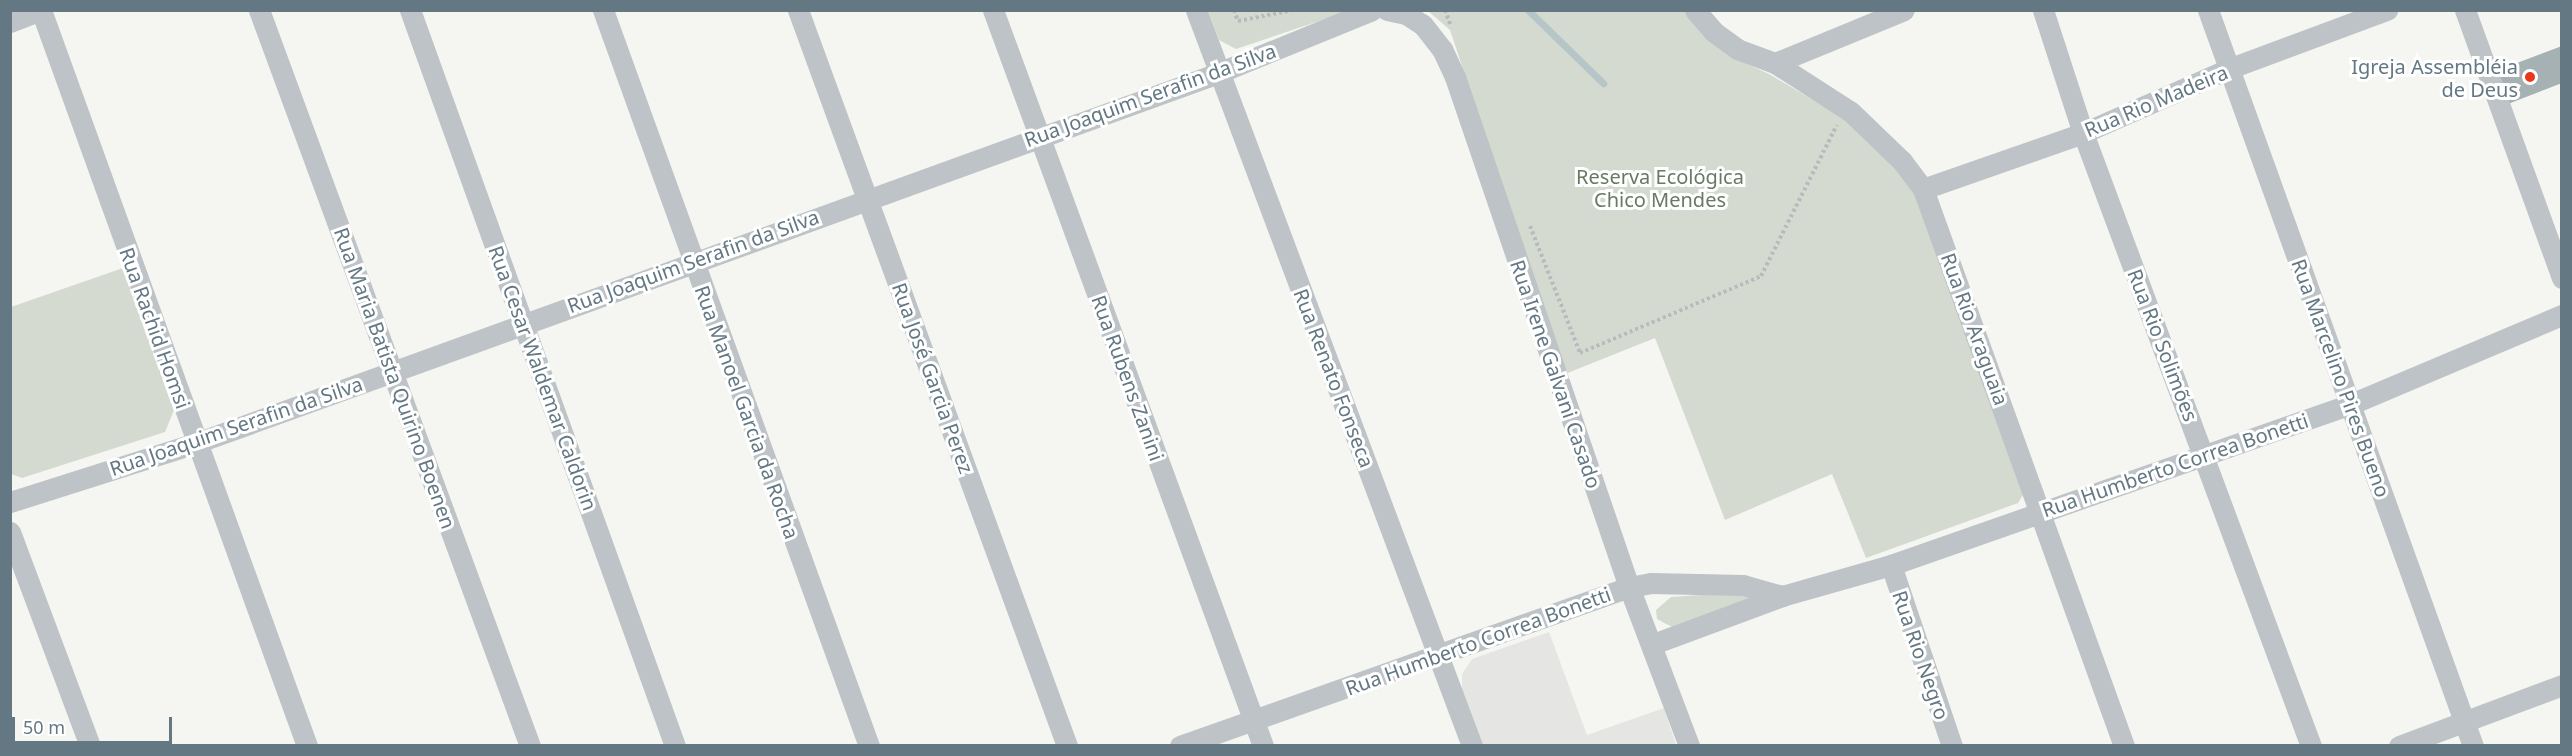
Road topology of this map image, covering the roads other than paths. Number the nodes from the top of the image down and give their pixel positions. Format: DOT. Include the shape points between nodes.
graph roads {
  1 [pos="259,10"];
  2 [pos="410,10"];
  3 [pos="603,10"];
  4 [pos="798,10"];
  5 [pos="993,10"];
  6 [pos="1196,10"];
  7 [pos="1372,10"];
  8 [pos="1695,10"];
  9 [pos="1904,10"];
  10 [pos="2043,10"];
  11 [pos="2208,10"];
  12 [pos="2387,10"];
  13 [pos="2465,10"];
  14 [pos="41,11"];
  15 [pos="1397,12"];
  16 [pos="10,22"];
  17 [pos="1775,63"];
  18 [pos="2228,69"];
  19 [pos="1218,72"];
  20 [pos="2083,133"];
  21 [pos="1039,135"];
  22 [pos="1923,189"];
  23 [pos="867,197"];
  24 [pos="692,261"];
  25 [pos="2562,278"];
  26 [pos="2562,315"];
  27 [pos="523,323"];
  28 [pos="393,370"];
  29 [pos="2351,404"];
  30 [pos="196,443"];
  31 [pos="2205,455"];
  32 [pos="10,502"];
  33 [pos="2042,511"];
  34 [pos="10,532"];
  35 [pos="1891,565"];
  36 [pos="1629,587"];
  37 [pos="1782,596"];
  38 [pos="1653,645"];
  39 [pos="1440,656"];
  40 [pos="2562,685"];
  41 [pos="1254,720"];
  42 [pos="2464,721"];
  43 [pos="90,746"];
  44 [pos="307,746"];
  45 [pos="530,746"];
  46 [pos="675,746"];
  47 [pos="869,746"];
  48 [pos="1067,746"];
  49 [pos="1180,746"];
  50 [pos="1263,746"];
  51 [pos="1472,746"];
  52 [pos="1689,746"];
  53 [pos="1952,746"];
  54 [pos="2124,746"];
  55 [pos="2311,746"];
  56 [pos="2399,746"];
  57 [pos="2473,746"];
  1 -- 28 [label="street, Rua Maria Batista Quirino Boenen"];
  2 -- 27 [label="street, Rua Cesar Waldemar Caldorin"];
  3 -- 24 [label="street, Rua Manoel Garcia da Rocha"];
  4 -- 23 [label="street, Rua José Garcia Perez"];
  5 -- 21 [label="street, Rua Rubens Zanini"];
  6 -- 19 [label="street, Rua Renato Fonseca"];
  7 -- 19 [label="street, Rua Joaquim Serafin da Silva"];
  8 -- 17 [label="street, Rua Rio Araguaia" via="1714,32 1737,49"];
  9 -- 17 [label="street"];
  10 -- 20 [label="street, Rua Rio Solimões"];
  11 -- 18 [label="street, Rua Marcelino Pires Bueno"];
  12 -- 18 [label="street, Rua Rio Madeira"];
  13 -- 25 [label="street"];
  14 -- 16 [label="street"];
  14 -- 30 [label="street, Rua Rachid Homsi"];
  15 -- 36 [label="street, Rua Irene Galvani Casado" via="1423,25 1442,49 1455,77"];
  17 -- 22 [label="street, Rua Rio Araguaia" via="1851,112 1902,161"];
  18 -- 20 [label="street, Rua Rio Madeira"];
  18 -- 29 [label="street, Rua Marcelino Pires Bueno"];
  19 -- 21 [label="street, Rua Joaquim Serafin da Silva"];
  19 -- 39 [label="street, Rua Renato Fonseca"];
  20 -- 22 [label="street, Rua Rio Madeira"];
  20 -- 31 [label="street, Rua Rio Solimões"];
  21 -- 23 [label="street, Rua Joaquim Serafin da Silva"];
  21 -- 41 [label="street, Rua Rubens Zanini"];
  22 -- 33 [label="street, Rua Rio Araguaia"];
  23 -- 24 [label="street, Rua Joaquim Serafin da Silva"];
  23 -- 48 [label="street, Rua José Garcia Perez"];
  24 -- 27 [label="street, Rua Joaquim Serafin da Silva"];
  24 -- 47 [label="street, Rua Manoel Garcia da Rocha"];
  26 -- 29 [label="street, Rua Humberto Correa Bonetti"];
  27 -- 28 [label="street, Rua Joaquim Serafin da Silva"];
  27 -- 46 [label="street, Rua Cesar Waldemar Caldorin"];
  28 -- 30 [label="street, Rua Joaquim Serafin da Silva"];
  28 -- 45 [label="street, Rua Maria Batista Quirino Boenen"];
  29 -- 31 [label="street, Rua Humberto Correa Bonetti"];
  29 -- 42 [label="street, Rua Marcelino Pires Bueno"];
  30 -- 32 [label="street, Rua Joaquim Serafin da Silva"];
  30 -- 44 [label="street, Rua Rachid Homsi"];
  31 -- 33 [label="street, Rua Humberto Correa Bonetti"];
  31 -- 55 [label="street, Rua Rio Solimões"];
  33 -- 35 [label="street, Rua Humberto Correa Bonetti"];
  33 -- 54 [label="street, Rua Rio Araguaia"];
  34 -- 43 [label="street"];
  35 -- 37 [label="street, Rua Humberto Correa Bonetti"];
  35 -- 53 [label="street, Rua Rio Negro"];
  36 -- 37 [label="street, Rua Humberto Correa Bonetti" via="1651,583 1743,585"];
  36 -- 38 [label="street, Rua Irene Galvani Casado"];
  36 -- 39 [label="street, Rua Humberto Correa Bonetti"];
  37 -- 38 [label="street, Rua Humberto Correa Bonetti"];
  38 -- 52 [label="street, Rua Irene Galvani Casado"];
  39 -- 41 [label="street, Rua Humberto Correa Bonetti"];
  39 -- 51 [label="street, Rua Renato Fonseca"];
  40 -- 42 [label="street"];
  41 -- 49 [label="street, Rua Humberto Correa Bonetti"];
  41 -- 50 [label="street, Rua Rubens Zanini"];
  42 -- 56 [label="street"];
  42 -- 57 [label="street, Rua Marcelino Pires Bueno"];
}
